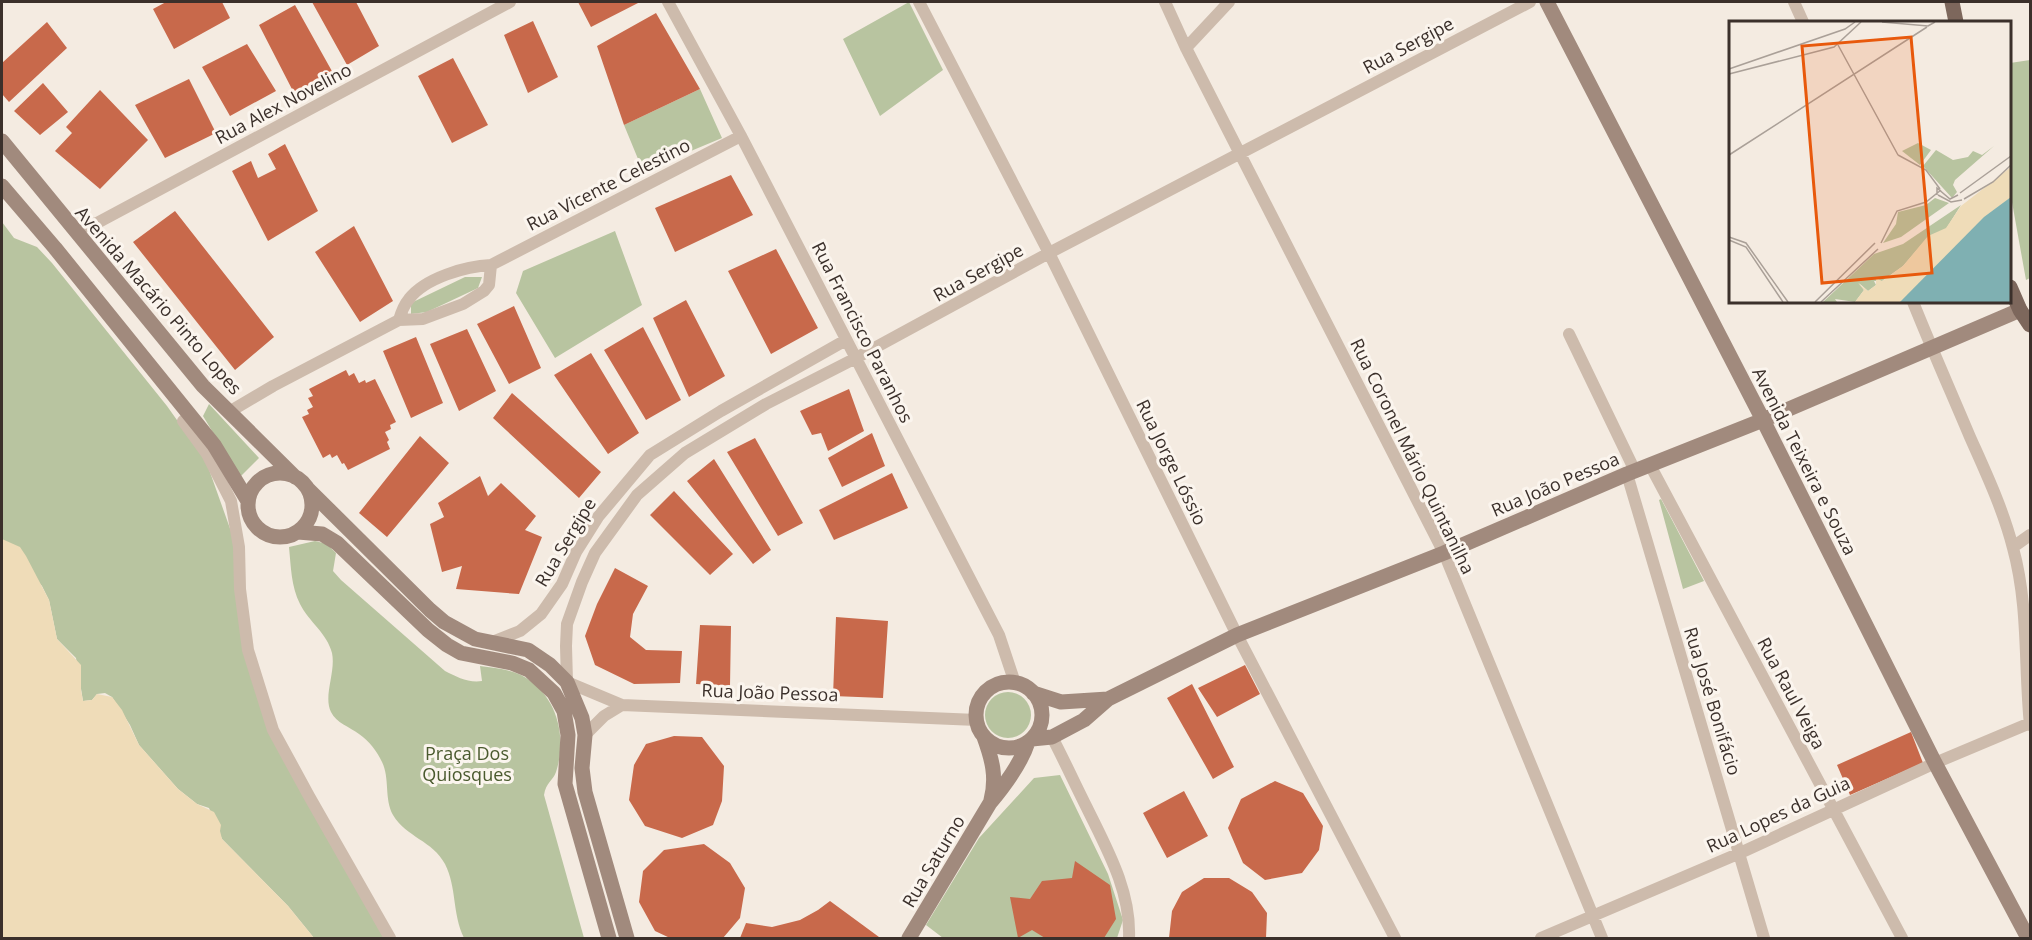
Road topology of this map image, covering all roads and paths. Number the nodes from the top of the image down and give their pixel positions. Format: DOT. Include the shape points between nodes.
graph roads {
  1 [pos="510,2"];
  2 [pos="668,2"];
  3 [pos="919,2"];
  4 [pos="1165,2"];
  5 [pos="1229,2"];
  6 [pos="1530,2"];
  7 [pos="1547,2"];
  8 [pos="1794,2"];
  9 [pos="1952,2"];
  10 [pos="1803,21"];
  11 [pos="1956,21"];
  12 [pos="1186,48"];
  13 [pos="741,136"];
  14 [pos="2,141"];
  15 [pos="1240,153"];
  16 [pos="2,186"];
  17 [pos="71,226"];
  18 [pos="1049,253"];
  19 [pos="491,265"];
  20 [pos="2011,289"];
  21 [pos="1913,303"];
  22 [pos="2020,310"];
  23 [pos="399,320"];
  24 [pos="2031,325"];
  25 [pos="1569,334"];
  26 [pos="846,340"];
  27 [pos="1932,348"];
  28 [pos="856,358"];
  29 [pos="230,412"];
  30 [pos="191,415"];
  31 [pos="1763,420"];
  32 [pos="650,455"];
  33 [pos="1650,465"];
  34 [pos="665,472"];
  35 [pos="1631,472"];
  36 [pos="295,477"];
  37 [pos="308,489"];
  38 [pos="248,501"];
  39 [pos="298,532"];
  40 [pos="2031,535"];
  41 [pos="2013,547"];
  42 [pos="1444,553"];
  43 [pos="1237,635"];
  44 [pos="492,642"];
  45 [pos="567,682"];
  46 [pos="1015,683"];
  47 [pos="1033,693"];
  48 [pos="1108,699"];
  49 [pos="622,705"];
  50 [pos="977,720"];
  51 [pos="2030,724"];
  52 [pos="585,735"];
  53 [pos="984,736"];
  54 [pos="1052,737"];
  55 [pos="1030,740"];
  56 [pos="1935,763"];
  57 [pos="990,803"];
  58 [pos="1833,809"];
  59 [pos="1740,853"];
  60 [pos="1593,915"];
  61 [pos="390,939"];
  62 [pos="609,939"];
  63 [pos="627,939"];
  64 [pos="909,939"];
  65 [pos="1129,939"];
  66 [pos="1395,939"];
  67 [pos="1541,939"];
  68 [pos="1602,939"];
  69 [pos="1764,939"];
  70 [pos="1902,939"];
  71 [pos="2028,939"];
  1 -- 17 [label="street, Rua Alex Novelino" via="98,223"];
  2 -- 13 [label="street, Rua Francisco Paranhos"];
  3 -- 18 [label="street, Rua Jorge Lóssio"];
  4 -- 12 [label="street, Rua Coronel Mário Quintanilha"];
  5 -- 12 [label="street"];
  6 -- 15 [label="street, Rua Sergipe"];
  7 -- 31 [label="street, Avenida Teixeira e Souza"];
  8 -- 10 [label="street"];
  9 -- 11 [label="main road"];
  12 -- 15 [label="street, Rua Coronel Mário Quintanilha"];
  13 -- 19 [label="street, Rua Vicente Celestino"];
  13 -- 26 [label="street, Rua Francisco Paranhos"];
  14 -- 17 [label="street, Avenida Macário Pinto Lopes"];
  15 -- 18 [label="street, Rua Sergipe"];
  15 -- 42 [label="street, Rua Coronel Mário Quintanilha"];
  16 -- 30 [label="street"];
  17 -- 29 [label="street, Avenida Macário Pinto Lopes"];
  18 -- 28 [label="street, Rua Sergipe"];
  18 -- 43 [label="street, Rua Jorge Lóssio"];
  19 -- 23 [label="street, Rua Vicente Celestino" via="466,268 416,291"];
  19 -- 23 [label="street" via="489,285 476,297 431,317"];
  20 -- 22 [label="main road"];
  21 -- 27 [label="street"];
  22 -- 24 [label="main road"];
  22 -- 27 [label="street, Rua João Pessoa"];
  23 -- 29 [label="street"];
  25 -- 35 [label="street, Rua José Bonifácio"];
  26 -- 28 [label="street, Rua Francisco Paranhos"];
  26 -- 32 [label="street, Rua Sergipe"];
  27 -- 31 [label="street, Rua João Pessoa"];
  27 -- 41 [label="street" via="1998,499"];
  28 -- 34 [label="street, Rua Sergipe" via="711,437 685,453"];
  28 -- 46 [label="street, Rua Francisco Paranhos" via="999,635"];
  29 -- 36 [label="street, Avenida Macário Pinto Lopes"];
  30 -- 38 [label="street" via="222,456"];
  30 -- 61 [label="street" via="183,422 207,454 231,501 248,650 273,730"];
  31 -- 33 [label="street, Rua João Pessoa"];
  31 -- 56 [label="street, Avenida Teixeira e Souza"];
  32 -- 34 [label="street"];
  32 -- 44 [label="street, Rua Sergipe" via="598,517 541,614 520,631"];
  33 -- 35 [label="street, Rua João Pessoa"];
  33 -- 58 [label="street, Rua Raul Veiga"];
  34 -- 45 [label="street, Rua Sergipe" via="637,495 596,553 582,582 567,624"];
  35 -- 42 [label="street, Rua João Pessoa"];
  35 -- 59 [label="street, Rua José Bonifácio"];
  36 -- 37 [label="street"];
  36 -- 38 [label="street" via="278,472 261,478"];
  37 -- 39 [label="street" via="311,512"];
  37 -- 44 [label="street" via="437,616 460,632"];
  38 -- 39 [label="street" via="250,517 260,530 275,537"];
  39 -- 62 [label="street" via="322,534 337,543 447,645 461,653 528,670 554,693 564,711 568,735 565,784"];
  40 -- 41 [label="street"];
  41 -- 51 [label="street" via="2021,583"];
  42 -- 43 [label="street, Rua João Pessoa"];
  42 -- 60 [label="street, Rua Coronel Mário Quintanilha"];
  43 -- 48 [label="street, Rua João Pessoa"];
  43 -- 66 [label="street, Rua Jorge Lóssio"];
  44 -- 45 [label="street" via="528,650"];
  45 -- 49 [label="street, Rua João Pessoa"];
  45 -- 52 [label="street"];
  46 -- 47 [label="street"];
  46 -- 50 [label="street" via="995,686 987,692 980,700"];
  47 -- 48 [label="street, Rua João Pessoa" via="1061,702"];
  47 -- 55 [label="street" via="1041,721"];
  48 -- 54 [label="street, Rua João Pessoa" via="1084,720"];
  49 -- 50 [label="street, Rua João Pessoa"];
  49 -- 52 [label="street"];
  50 -- 53 [label="street"];
  51 -- 56 [label="street, Rua Lopes da Guia"];
  52 -- 63 [label="street" via="585,792"];
  53 -- 55 [label="street" via="1005,748"];
  53 -- 57 [label="street, Rua Saturno" via="995,772"];
  54 -- 55 [label="street, Rua João Pessoa"];
  54 -- 65 [label="street" via="1119,879 1130,921"];
  55 -- 57 [label="street, Rua Saturno" via="1025,754"];
  56 -- 58 [label="street, Rua Lopes da Guia"];
  56 -- 71 [label="street, Avenida Teixeira e Souza"];
  57 -- 64 [label="street, Rua Saturno"];
  58 -- 59 [label="street, Rua Lopes da Guia"];
  58 -- 70 [label="street, Rua Raul Veiga"];
  59 -- 60 [label="street, Rua Lopes da Guia"];
  59 -- 69 [label="street, Rua José Bonifácio"];
  60 -- 67 [label="street, Rua Lopes da Guia"];
  60 -- 68 [label="street, Rua Coronel Mário Quintanilha"];
}
